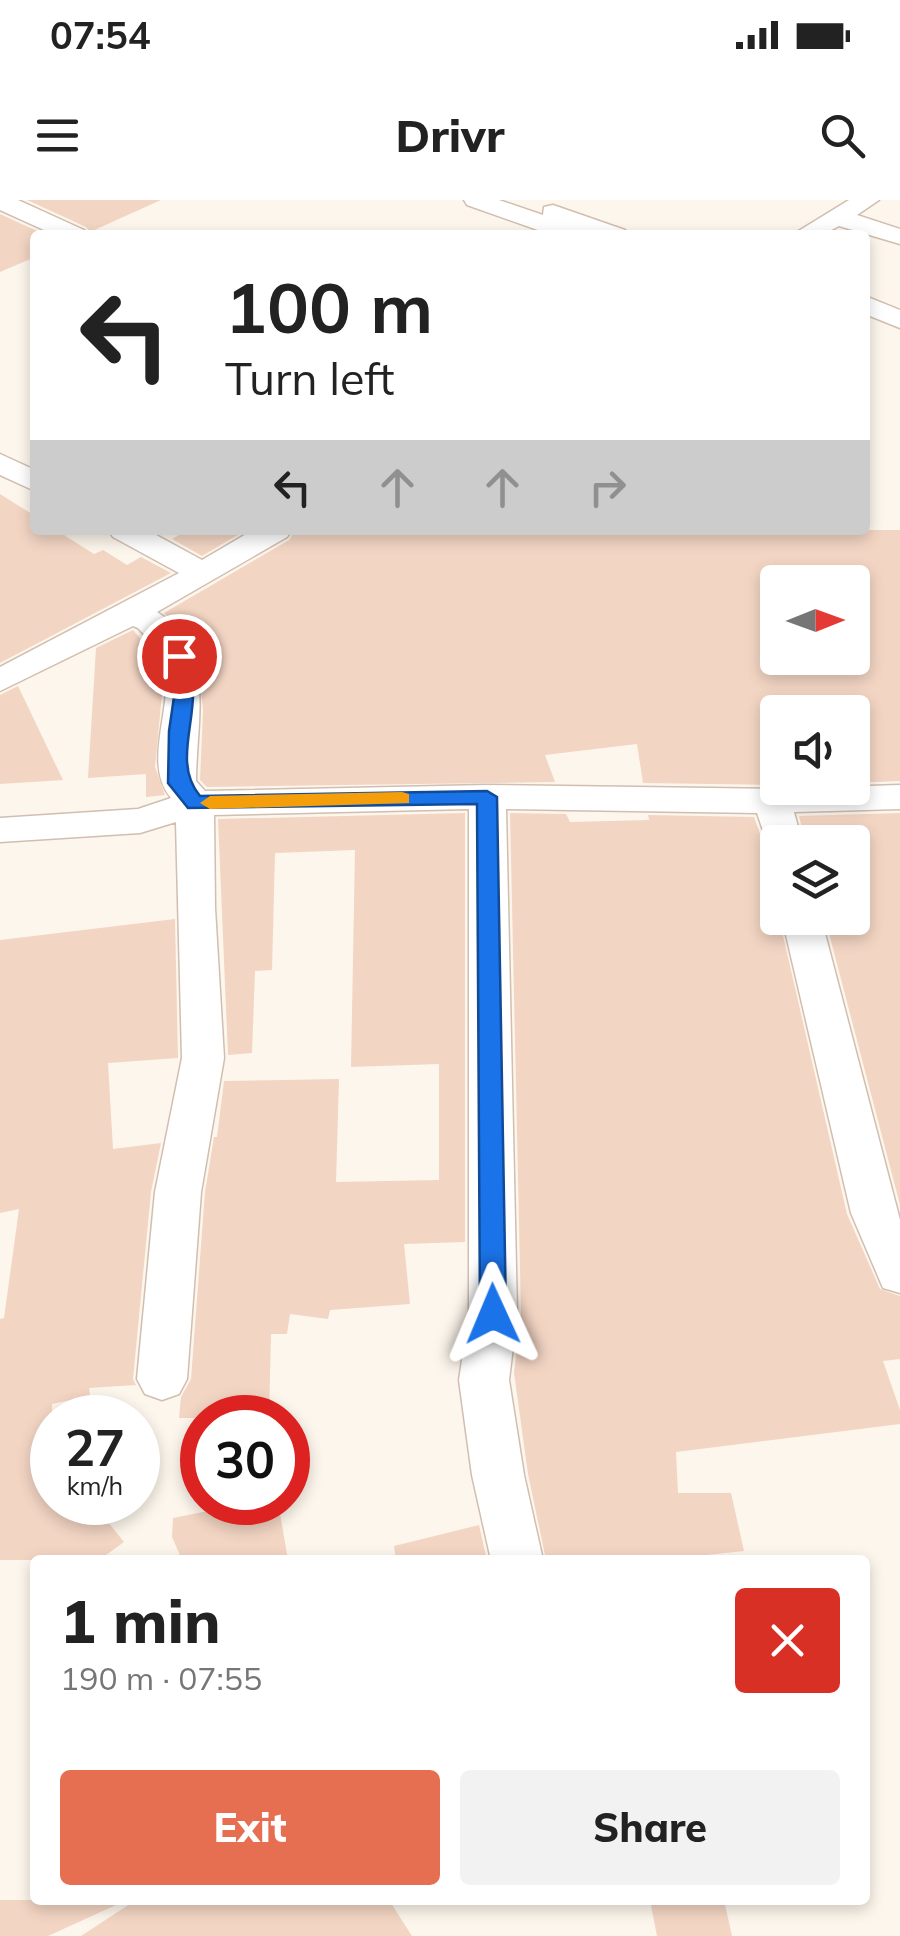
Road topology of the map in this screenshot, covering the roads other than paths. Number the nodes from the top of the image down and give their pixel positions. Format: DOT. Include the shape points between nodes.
graph roads {
  1 [pos="476,200"];
  2 [pos="520,200"];
  3 [pos="868,200"];
  4 [pos="0,201"];
  5 [pos="840,218"];
  6 [pos="64,230"];
  7 [pos="562,230"];
  8 [pos="602,230"];
  9 [pos="815,230"];
  10 [pos="900,237"];
  11 [pos="870,306"];
  12 [pos="900,320"];
  13 [pos="0,464"];
  14 [pos="30,479"];
  15 [pos="133,535"];
  16 [pos="267,535"];
  17 [pos="201,572"];
  18 [pos="131,614"];
  19 [pos="0,681"];
  20 [pos="487,797"];
  21 [pos="900,797"];
  22 [pos="870,798"];
  23 [pos="760,801"];
  24 [pos="195,803"];
  25 [pos="0,830"];
  26 [pos="805,935"];
  27 [pos="900,1274"];
  28 [pos="162,1379"];
  29 [pos="516,1555"];
  1 -- 7 [label="street"];
  2 -- 8 [label="street"];
  3 -- 5 [label="street"];
  4 -- 6 [label="street"];
  5 -- 9 [label="street"];
  5 -- 10 [label="street"];
  11 -- 12 [label="street"];
  13 -- 14 [label="street"];
  15 -- 17 [label="street"];
  16 -- 17 [label="street"];
  17 -- 18 [label="street"];
  18 -- 19 [label="street"];
  18 -- 24 [label="street" via="150,621 179,656 184,690 178,783"];
  20 -- 23 [label="street"];
  20 -- 24 [label="street"];
  20 -- 29 [label="street" via="493,1314 484,1380"];
  21 -- 22 [label="street"];
  24 -- 25 [label="street" via="140,821"];
  24 -- 28 [label="street" via="203,1058 178,1192"];
  26 -- 27 [label="street" via="874,1213"];
}
